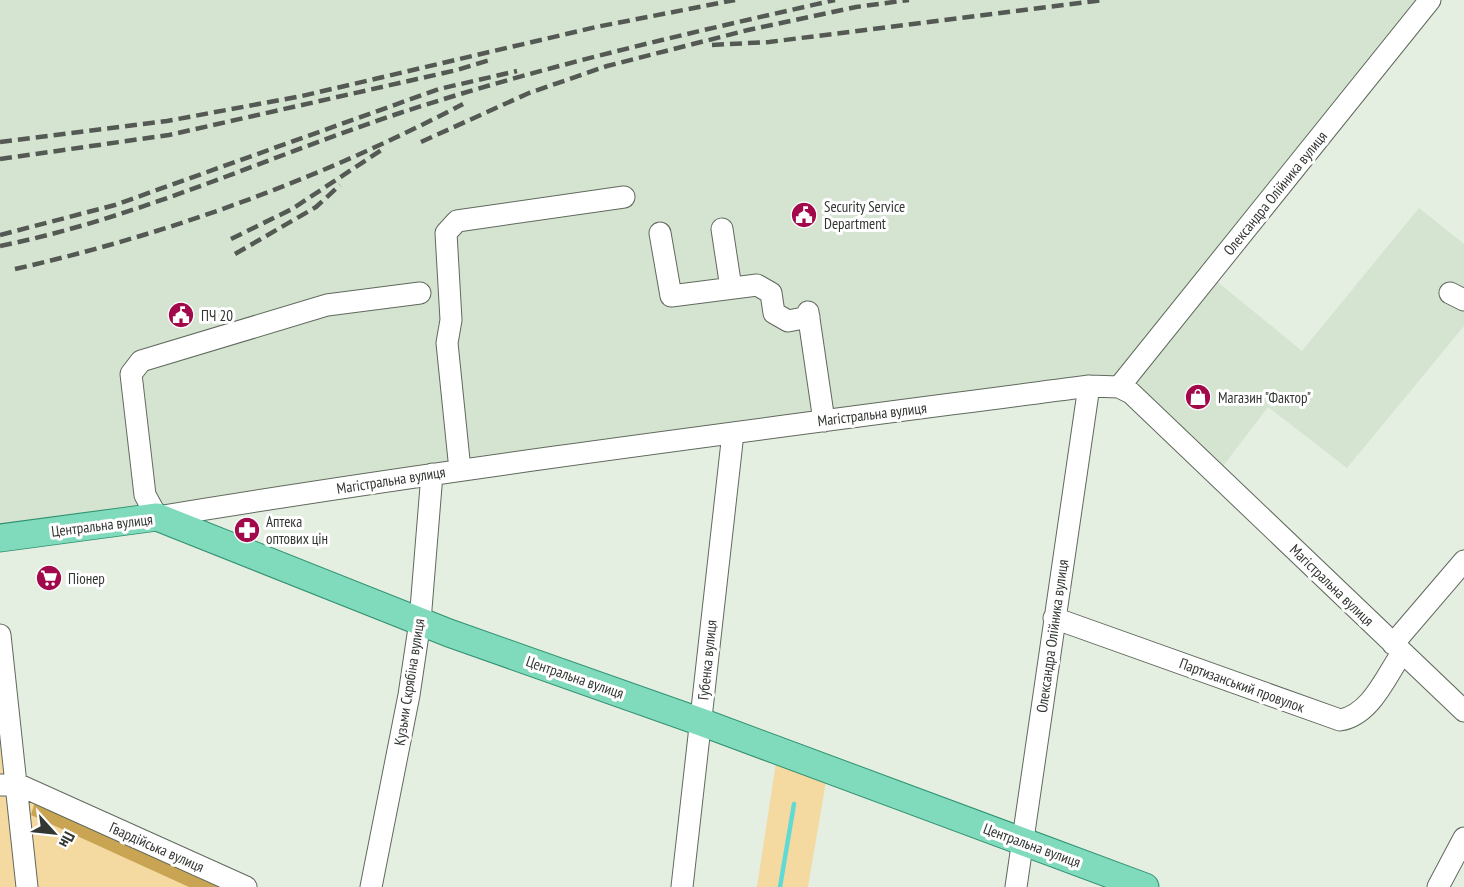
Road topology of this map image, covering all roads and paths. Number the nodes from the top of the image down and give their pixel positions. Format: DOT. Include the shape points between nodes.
graph roads {
  1 [pos="1430,0"];
  2 [pos="624,197"];
  3 [pos="722,229"];
  4 [pos="660,233"];
  5 [pos="731,288"];
  6 [pos="420,293"];
  7 [pos="1089,386"];
  8 [pos="1119,387"];
  9 [pos="824,421"];
  10 [pos="733,433"];
  11 [pos="460,470"];
  12 [pos="432,474"];
  13 [pos="157,517"];
  14 [pos="0,538"];
  15 [pos="1464,561"];
  16 [pos="1054,618"];
  17 [pos="420,621"];
  18 [pos="0,635"];
  19 [pos="1397,648"];
  20 [pos="1464,711"];
  21 [pos="701,722"];
  22 [pos="9,785"];
  23 [pos="1464,838"];
  24 [pos="1023,842"];
  25 [pos="27,887"];
  26 [pos="246,887"];
  27 [pos="371,887"];
  28 [pos="682,887"];
  29 [pos="1016,887"];
  30 [pos="1145,887"];
  31 [pos="1438,887"];
  1 -- 8 [label="street, Олександра Олійника вулиця"];
  2 -- 11 [label="street" via="457,221 446,233 451,320 447,343"];
  3 -- 5 [label="street"];
  4 -- 5 [label="street" via="671,296"];
  5 -- 9 [label="street" via="757,285 771,292 774,313 788,321 808,315"];
  6 -- 13 [label="street" via="327,305 141,360 131,374 145,495"];
  7 -- 8 [label="street, Магістральна вулиця"];
  7 -- 9 [label="street, Магістральна вулиця"];
  7 -- 16 [label="street, Олександра Олійника вулиця"];
  8 -- 19 [label="street, Магістральна вулиця" via="1131,393"];
  9 -- 10 [label="street, Магістральна вулиця"];
  10 -- 11 [label="street, Магістральна вулиця"];
  10 -- 21 [label="street, Губенка вулиця"];
  11 -- 12 [label="street, Магістральна вулиця"];
  12 -- 13 [label="street, Магістральна вулиця"];
  12 -- 17 [label="street, Кузьми Скрябіна вулиця"];
  13 -- 14 [label="main road, Центральна вулиця"];
  13 -- 17 [label="main road, Центральна вулиця"];
  15 -- 19 [label="street, Партизанський провулок"];
  16 -- 19 [label="street, Партизанський провулок" via="1340,720 1359,714 1368,704"];
  16 -- 24 [label="street, Олександра Олійника вулиця"];
  17 -- 21 [label="main road, Центральна вулиця"];
  17 -- 27 [label="street, Кузьми Скрябіна вулиця"];
  18 -- 22 [label="street"];
  19 -- 20 [label="street, Магістральна вулиця"];
  21 -- 24 [label="main road, Центральна вулиця"];
  21 -- 28 [label="street, Губенка вулиця"];
  22 -- 25 [label="street"];
  22 -- 26 [label="street, Гвардійська вулиця"];
  23 -- 31 [label="street"];
  24 -- 29 [label="street, Олександра Олійника вулиця"];
  24 -- 30 [label="main road, Центральна вулиця"];
}
